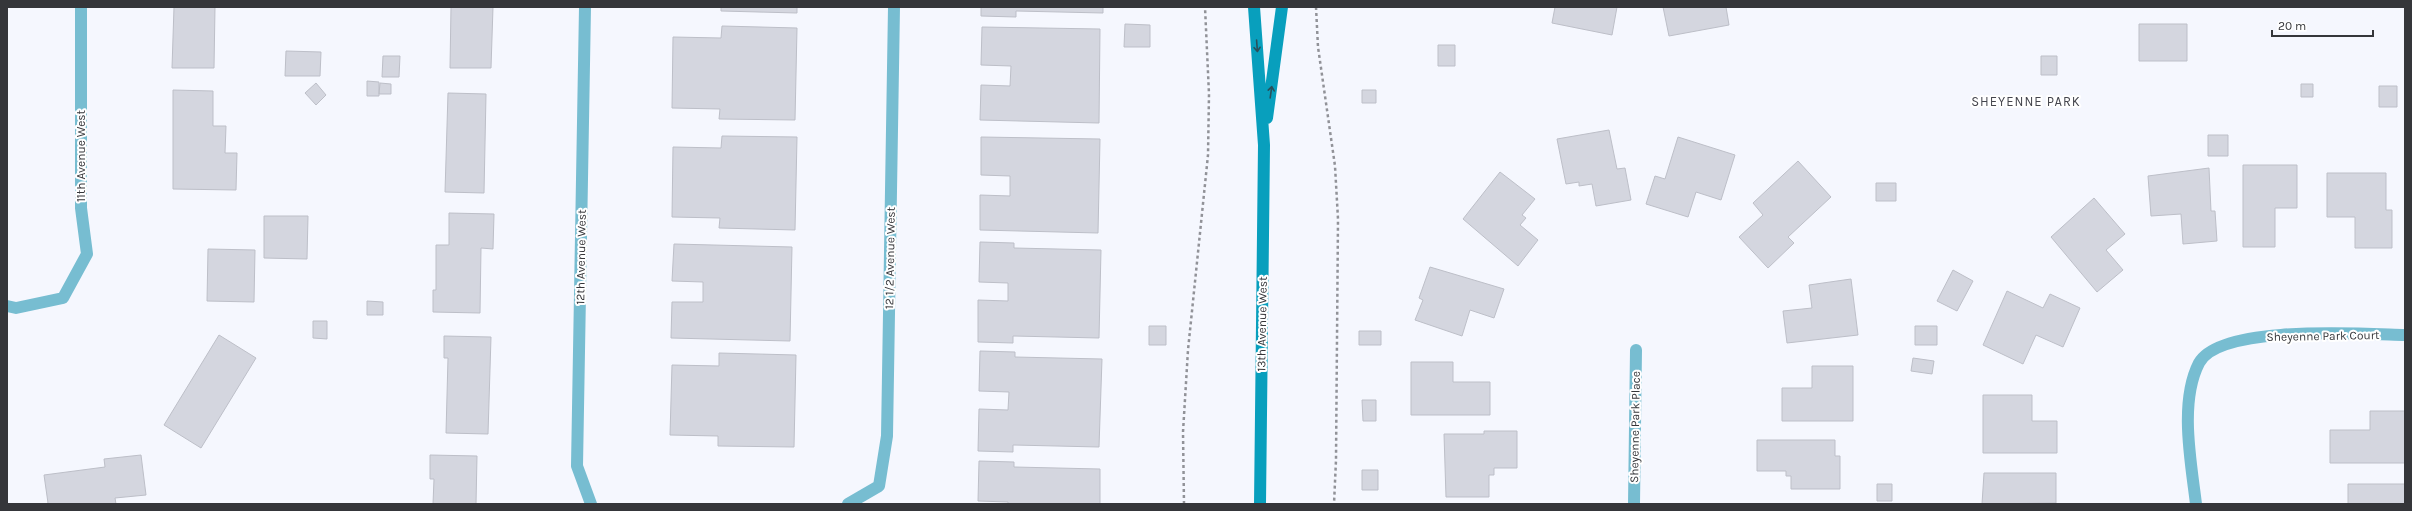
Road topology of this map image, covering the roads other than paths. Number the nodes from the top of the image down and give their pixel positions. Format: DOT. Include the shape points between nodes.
graph roads {
  1 [pos="81,7"];
  2 [pos="585,7"];
  3 [pos="894,7"];
  4 [pos="1254,7"];
  5 [pos="1282,7"];
  6 [pos="1264,145"];
  7 [pos="7,306"];
  8 [pos="2405,335"];
  9 [pos="1636,350"];
  10 [pos="591,504"];
  11 [pos="848,504"];
  12 [pos="1260,504"];
  13 [pos="1634,504"];
  14 [pos="2196,504"];
  1 -- 7 [label="street, 11th Avenue West" via="81,208 87,254 63,298 16,308"];
  2 -- 10 [label="street, 12th Avenue West" via="577,466"];
  3 -- 11 [label="street, 12 1/2 Avenue West" via="887,436 880,486"];
  4 -- 6 [label="street, 13th Avenue West, one-way"];
  6 -- 5 [label="street, 13th Avenue West, one-way"];
  6 -- 12 [label="street, 13th Avenue West"];
  8 -- 14 [label="street, Sheyenne Park Court" via="2294,334 2253,337 2220,345 2200,361 2189,393 2189,438"];
  9 -- 13 [label="street, Sheyenne Park Place"];
}
